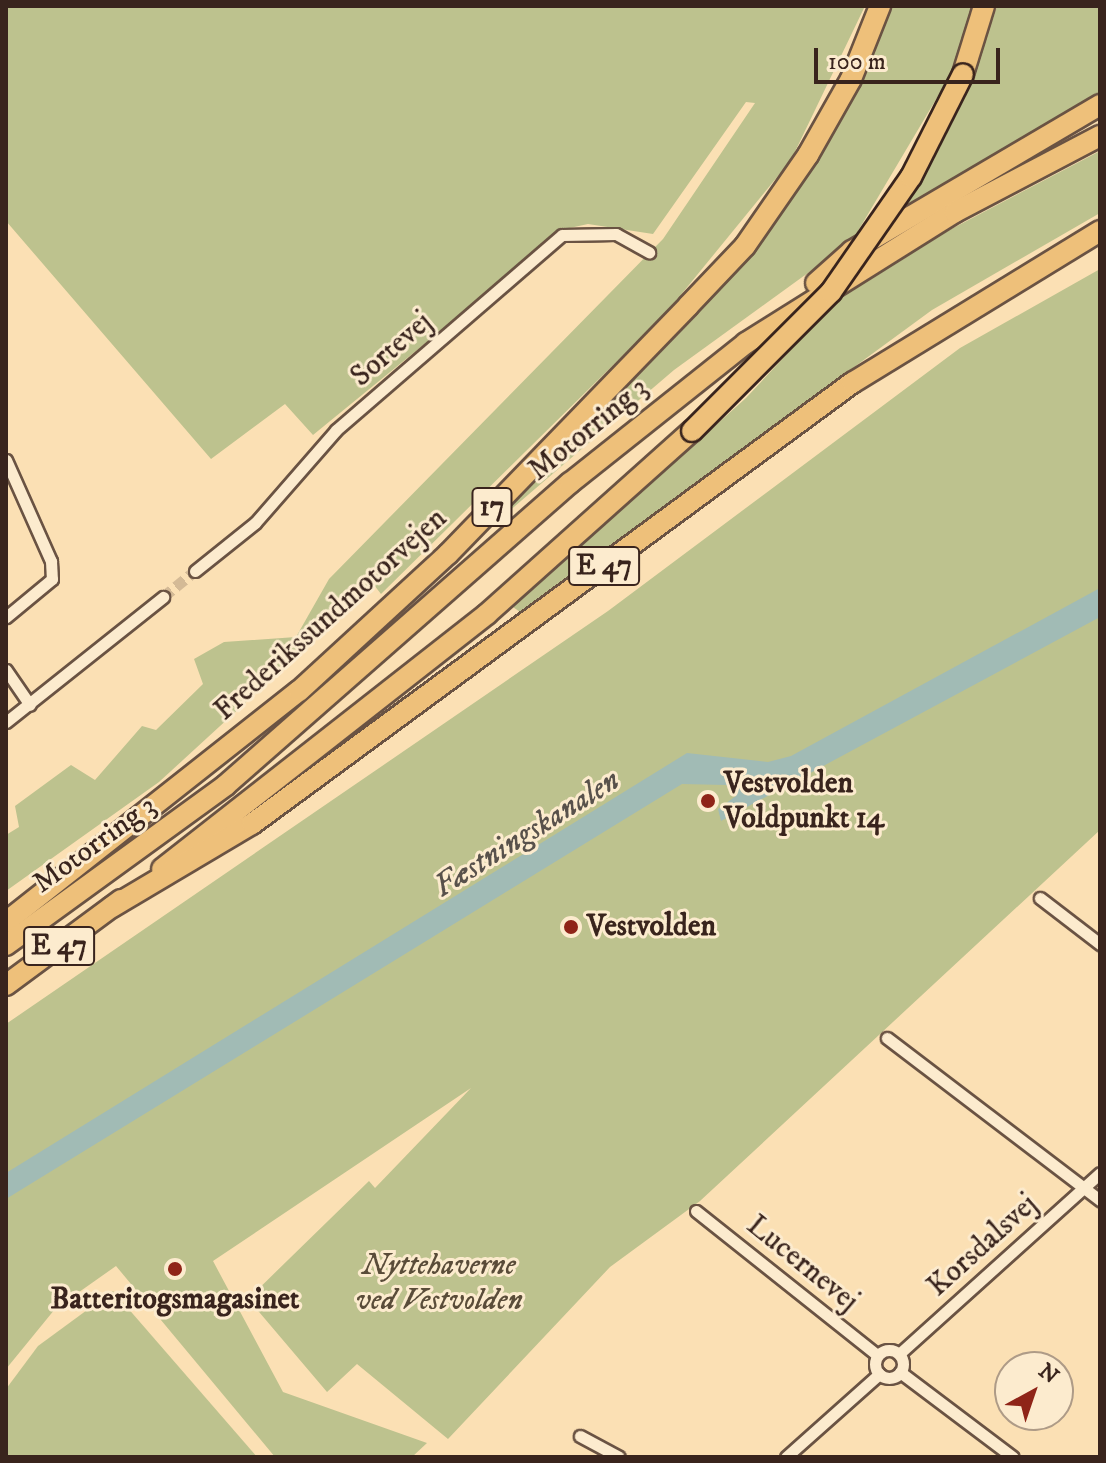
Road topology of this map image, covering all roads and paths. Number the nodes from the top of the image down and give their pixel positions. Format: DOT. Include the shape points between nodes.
graph roads {
  1 [pos="880,6"];
  2 [pos="984,6"];
  3 [pos="1100,105"];
  4 [pos="1100,136"];
  5 [pos="1100,231"];
  6 [pos="649,252"];
  7 [pos="746,343"];
  8 [pos="6,460"];
  9 [pos="195,571"];
  10 [pos="163,597"];
  11 [pos="6,617"];
  12 [pos="6,670"];
  13 [pos="30,705"];
  14 [pos="6,722"];
  15 [pos="1040,898"];
  16 [pos="112,907"];
  17 [pos="6,922"];
  18 [pos="1100,944"];
  19 [pos="6,945"];
  20 [pos="6,985"];
  21 [pos="887,1038"];
  22 [pos="1100,1173"];
  23 [pos="1083,1188"];
  24 [pos="1100,1200"];
  25 [pos="696,1211"];
  26 [pos="899,1354"];
  27 [pos="877,1355"];
  28 [pos="900,1372"];
  29 [pos="879,1374"];
  30 [pos="580,1436"];
  31 [pos="619,1457"];
  32 [pos="786,1457"];
  33 [pos="1013,1457"];
  1 -- 17 [label="highway, Frederikssundmotorvejen / 17" via="851,79 808,155 745,246 688,306 448,554 299,691"];
  2 -- 16 [label="highway, 17, bridge" via="963,74 911,177 831,292 692,431 487,614"];
  3 -- 7 [label="highway" via="852,251"];
  4 -- 7 [label="highway, Motorring 3 / E 47" via="941,220"];
  5 -- 16 [label="highway, E 47" via="852,383 252,824"];
  6 -- 9 [label="street, Sortevej" via="616,234 562,235 336,430 255,523"];
  7 -- 19 [label="highway, Motorring 3 / E 47" via="570,483 226,785"];
  8 -- 11 [label="street" via="52,579"];
  10 -- 13 [label="street"];
  12 -- 13 [label="street"];
  13 -- 14 [label="street"];
  15 -- 18 [label="street"];
  16 -- 20 [label="highway, Motorring 3 / E 47"];
  21 -- 23 [label="street"];
  22 -- 23 [label="street, Korsdalsvej"];
  23 -- 24 [label="street"];
  23 -- 26 [label="street, Korsdalsvej"];
  25 -- 27 [label="street, Lucernevej"];
  26 -- 27 [label="street"];
  26 -- 28 [label="street"];
  27 -- 29 [label="street"];
  28 -- 29 [label="street"];
  28 -- 33 [label="street"];
  29 -- 32 [label="street"];
  30 -- 31 [label="street"];
}
